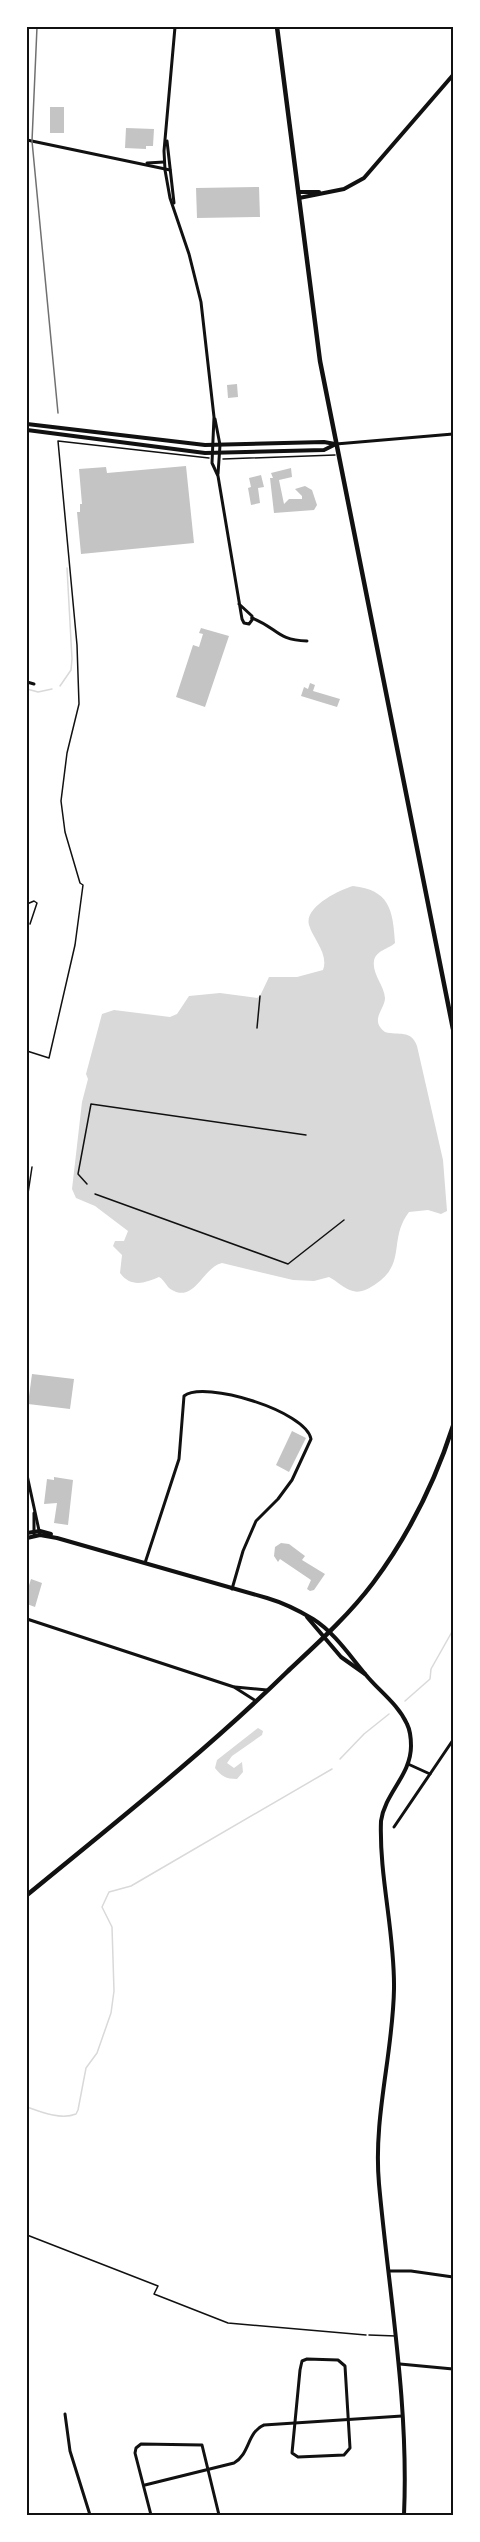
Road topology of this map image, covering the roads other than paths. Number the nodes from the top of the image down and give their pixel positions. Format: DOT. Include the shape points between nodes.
graph roads {
  1 [pos="175,27"];
  2 [pos="277,27"];
  3 [pos="453,75"];
  4 [pos="27,140"];
  5 [pos="167,162"];
  6 [pos="145,164"];
  7 [pos="165,170"];
  8 [pos="170,170"];
  9 [pos="298,195"];
  10 [pos="174,207"];
  11 [pos="214,417"];
  12 [pos="27,423"];
  13 [pos="27,430"];
  14 [pos="453,435"];
  15 [pos="336,444"];
  16 [pos="212,445"];
  17 [pos="220,445"];
  18 [pos="212,453"];
  19 [pos="220,453"];
  20 [pos="218,476"];
  21 [pos="239,604"];
  22 [pos="252,618"];
  23 [pos="307,641"];
  24 [pos="27,682"];
  25 [pos="34,684"];
  26 [pos="453,1029"];
  27 [pos="32,1167"];
  28 [pos="27,1200"];
  29 [pos="453,1426"];
  30 [pos="27,1475"];
  31 [pos="34,1512"];
  32 [pos="34,1533"];
  33 [pos="40,1533"];
  34 [pos="27,1535"];
  35 [pos="144,1563"];
  36 [pos="232,1588"];
  37 [pos="306,1616"];
  38 [pos="27,1619"];
  39 [pos="328,1633"];
  40 [pos="323,1638"];
  41 [pos="365,1675"];
  42 [pos="234,1687"];
  43 [pos="268,1690"];
  44 [pos="256,1701"];
  45 [pos="453,1740"];
  46 [pos="408,1764"];
  47 [pos="430,1773"];
  48 [pos="394,1827"];
  49 [pos="27,1895"];
  50 [pos="390,2271"];
  51 [pos="453,2277"];
  52 [pos="369,2335"];
  53 [pos="397,2336"];
  54 [pos="400,2364"];
  55 [pos="453,2369"];
  56 [pos="64,2414"];
  57 [pos="402,2416"];
  58 [pos="349,2420"];
  59 [pos="294,2424"];
  60 [pos="208,2471"];
  61 [pos="145,2485"];
  62 [pos="90,2515"];
  63 [pos="151,2515"];
  64 [pos="219,2515"];
  65 [pos="404,2515"];
  1 -- 5 [label="street"];
  2 -- 9 [label="main road"];
  3 -- 9 [label="main road" via="364,178 344,189"];
  4 -- 6 [label="street"];
  5 -- 6 [label="street"];
  5 -- 7 [label="street"];
  5 -- 8 [label="street"];
  6 -- 7 [label="street"];
  7 -- 8 [label="street"];
  7 -- 10 [label="street"];
  8 -- 10 [label="street"];
  9 -- 15 [label="main road" via="320,361"];
  10 -- 11 [label="street" via="199,289"];
  11 -- 16 [label="street"];
  11 -- 17 [label="street"];
  12 -- 16 [label="main road"];
  13 -- 18 [label="main road"];
  14 -- 15 [label="street"];
  15 -- 17 [label="main road"];
  15 -- 19 [label="main road" via="324,450"];
  15 -- 26 [label="main road"];
  16 -- 17 [label="main road"];
  16 -- 18 [label="street"];
  17 -- 19 [label="street"];
  18 -- 19 [label="main road"];
  18 -- 20 [label="street"];
  19 -- 20 [label="street"];
  20 -- 21 [label="street"];
  21 -- 22 [label="street"];
  21 -- 22 [label="street" via="242,622 249,624"];
  22 -- 23 [label="street" via="286,639"];
  24 -- 25 [label="street"];
  27 -- 28 [label="lane"];
  29 -- 39 [label="main road" via="430,1487 403,1536 373,1583"];
  30 -- 31 [label="street"];
  31 -- 32 [label="street"];
  31 -- 33 [label="street"];
  32 -- 33 [label="main road"];
  32 -- 34 [label="main road"];
  33 -- 35 [label="main road"];
  35 -- 36 [label="main road"];
  35 -- 36 [label="street" via="178,1459 184,1396 193,1392 251,1399 303,1425 310,1434 310,1443 292,1480 256,1521"];
  36 -- 37 [label="main road" via="276,1601"];
  37 -- 39 [label="main road"];
  37 -- 40 [label="main road"];
  38 -- 42 [label="street"];
  39 -- 40 [label="main road"];
  39 -- 41 [label="main road"];
  40 -- 41 [label="main road"];
  40 -- 43 [label="main road"];
  41 -- 46 [label="main road" via="408,1725"];
  42 -- 43 [label="street"];
  42 -- 44 [label="street"];
  43 -- 44 [label="main road"];
  44 -- 49 [label="main road" via="196,1757"];
  45 -- 47 [label="street"];
  46 -- 47 [label="street"];
  46 -- 50 [label="main road" via="385,1804 381,1821 394,1979 377,2145"];
  47 -- 48 [label="street"];
  50 -- 51 [label="street"];
  50 -- 53 [label="main road"];
  52 -- 53 [label="lane"];
  53 -- 54 [label="main road"];
  54 -- 55 [label="street"];
  54 -- 57 [label="main road"];
  56 -- 62 [label="street" via="70,2451"];
  57 -- 58 [label="street"];
  57 -- 65 [label="main road"];
  58 -- 59 [label="street"];
  58 -- 59 [label="street" via="350,2448 344,2455 294,2456"];
  58 -- 59 [label="street" via="343,2363 307,2358 300,2368"];
  59 -- 60 [label="street" via="259,2428 243,2458"];
  60 -- 61 [label="street"];
  60 -- 61 [label="street" via="199,2444 141,2444 135,2453"];
  60 -- 64 [label="street"];
  61 -- 63 [label="street"];
}
